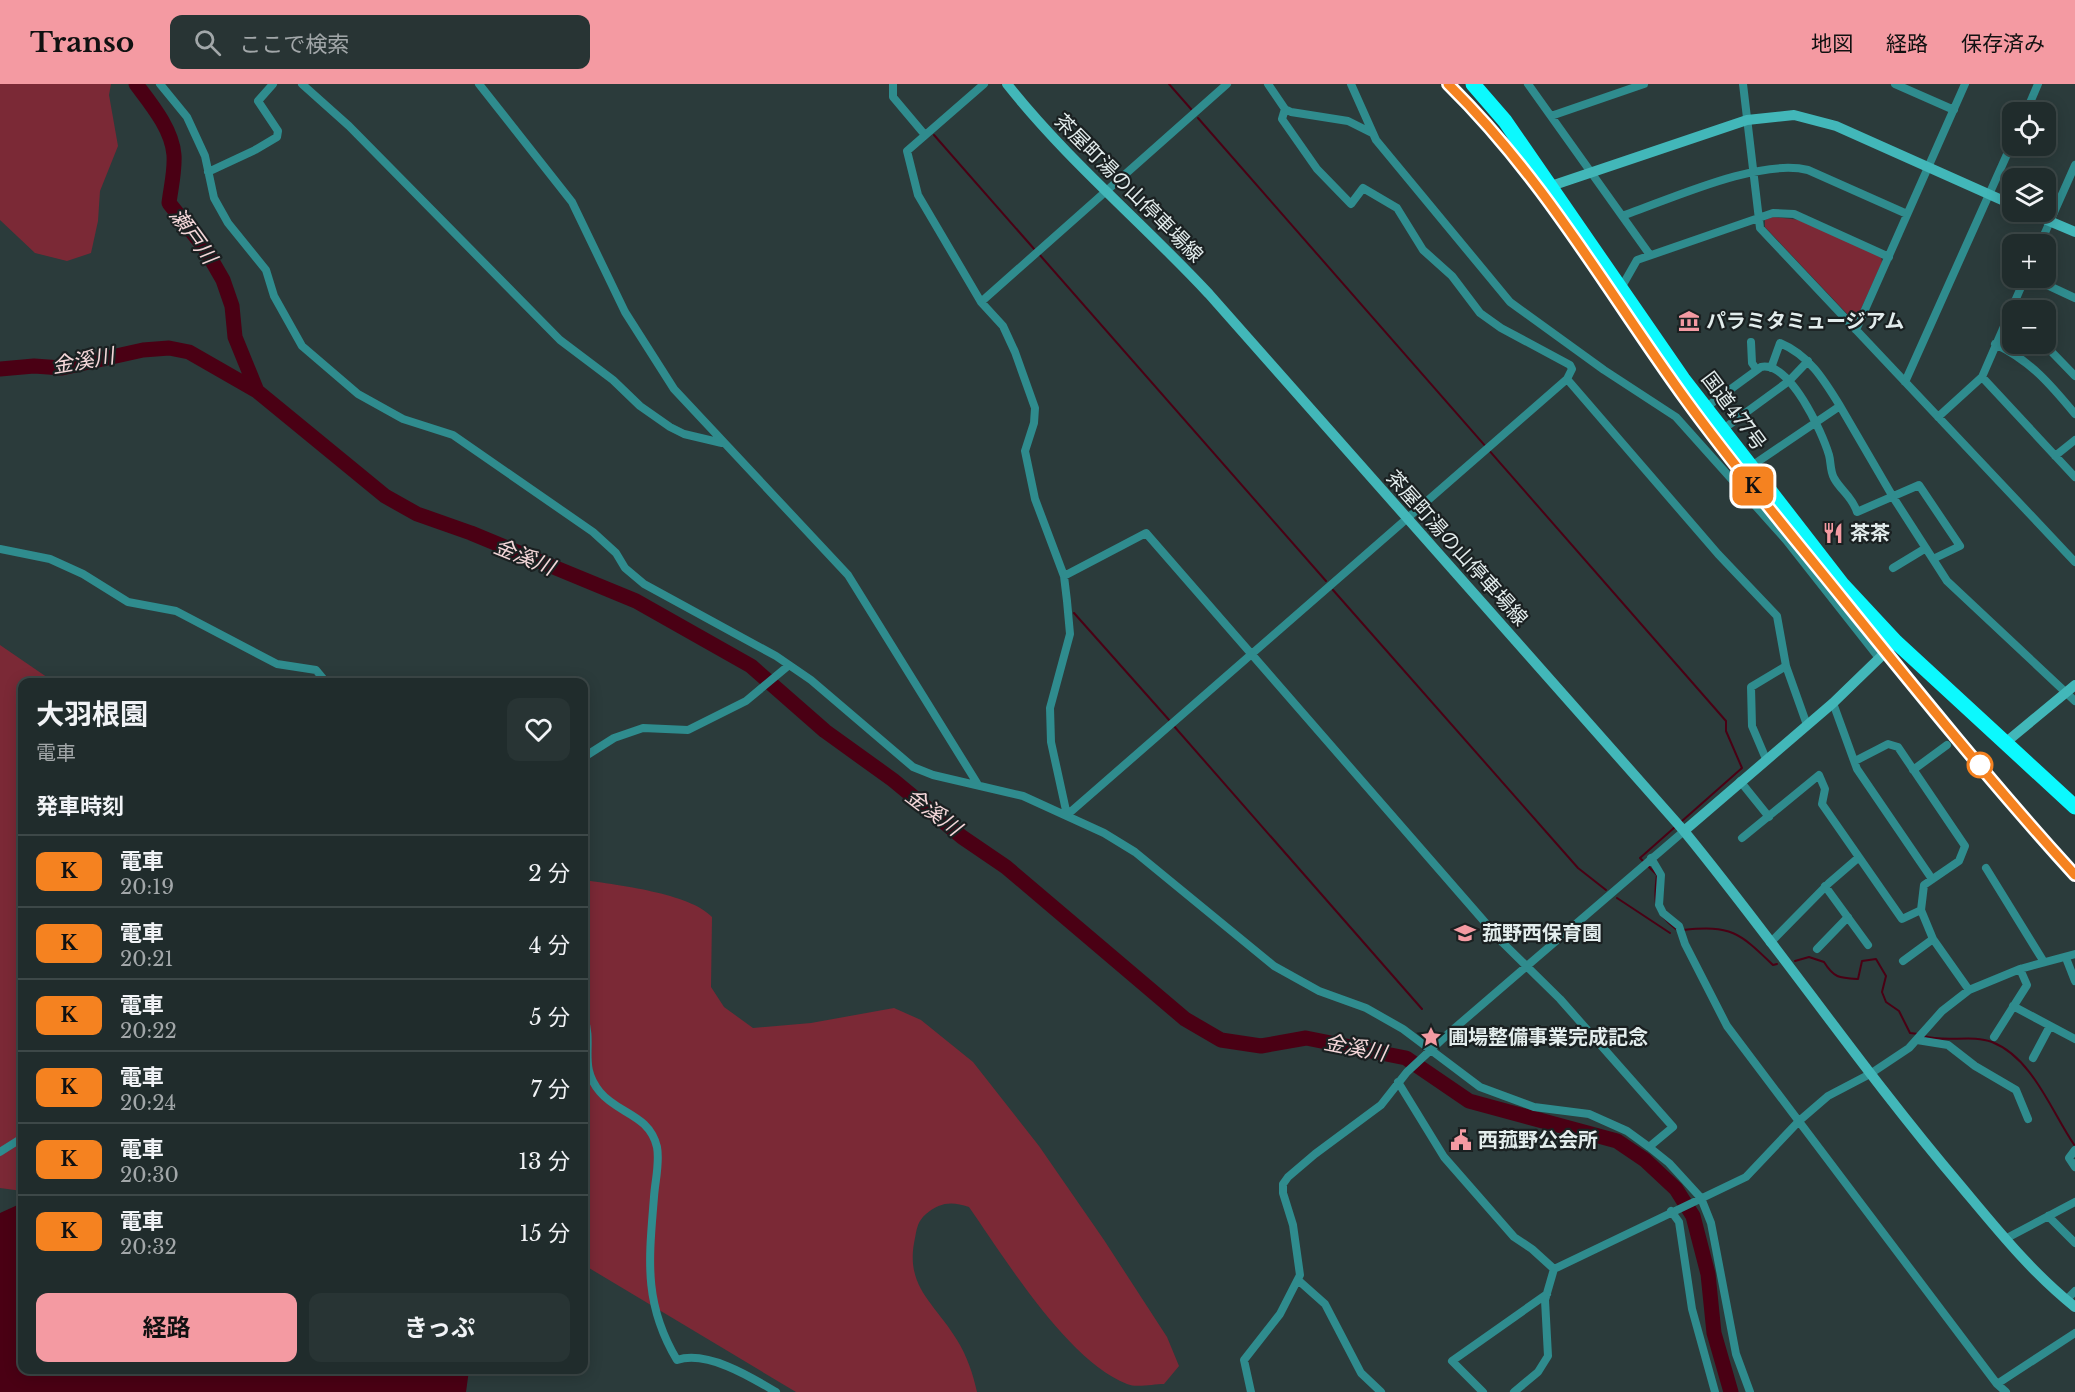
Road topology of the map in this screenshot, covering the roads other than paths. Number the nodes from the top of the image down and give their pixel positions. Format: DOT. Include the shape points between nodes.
graph roads {
  1 [pos="160,84"];
  2 [pos="273,84"];
  3 [pos="302,84"];
  4 [pos="479,84"];
  5 [pos="893,84"];
  6 [pos="984,84"];
  7 [pos="1007,84"];
  8 [pos="1227,84"];
  9 [pos="1268,84"];
  10 [pos="1352,84"];
  11 [pos="1473,84"];
  12 [pos="1528,84"];
  13 [pos="1644,84"];
  14 [pos="1743,84"];
  15 [pos="1895,84"];
  16 [pos="1965,84"];
  17 [pos="2038,84"];
  18 [pos="2030,102"];
  19 [pos="1285,109"];
  20 [pos="1954,110"];
  21 [pos="1551,116"];
  22 [pos="1747,120"];
  23 [pos="1372,133"];
  24 [pos="926,135"];
  25 [pos="2006,156"];
  26 [pos="2075,165"];
  27 [pos="1929,167"];
  28 [pos="1754,171"];
  29 [pos="208,172"];
  30 [pos="1591,172"];
  31 [pos="1551,186"];
  32 [pos="1106,192"];
  33 [pos="1989,194"];
  34 [pos="2002,200"];
  35 [pos="2056,208"];
  36 [pos="1907,214"];
  37 [pos="1622,216"];
  38 [pos="1760,217"];
  39 [pos="2052,222"];
  40 [pos="2075,232"];
  41 [pos="1650,255"];
  42 [pos="1889,257"];
  43 [pos="1621,288"];
  44 [pos="2055,288"];
  45 [pos="2075,297"];
  46 [pos="981,302"];
  47 [pos="1856,330"];
  48 [pos="2002,334"];
  49 [pos="1751,342"];
  50 [pos="1995,344"];
  51 [pos="2054,354"];
  52 [pos="1808,361"];
  53 [pos="1771,368"];
  54 [pos="1757,370"];
  55 [pos="2075,376"];
  56 [pos="1982,377"];
  57 [pos="1567,380"];
  58 [pos="1790,381"];
  59 [pos="1905,382"];
  60 [pos="1840,406"];
  61 [pos="1705,408"];
  62 [pos="2075,414"];
  63 [pos="1938,417"];
  64 [pos="1816,421"];
  65 [pos="1722,429"];
  66 [pos="2075,440"];
  67 [pos="724,444"];
  68 [pos="2055,456"];
  69 [pos="1750,467"];
  70 [pos="2075,477"];
  71 [pos="1893,497"];
  72 [pos="1406,518"];
  73 [pos="1926,548"];
  74 [pos="0,549"];
  75 [pos="1933,559"];
  76 [pos="2075,562"];
  77 [pos="1893,568"];
  78 [pos="1064,576"];
  79 [pos="1896,642"];
  80 [pos="1252,653"];
  81 [pos="1879,658"];
  82 [pos="1786,666"];
  83 [pos="786,667"];
  84 [pos="323,678"];
  85 [pos="2075,685"];
  86 [pos="2065,693"];
  87 [pos="2075,701"];
  88 [pos="1833,703"];
  89 [pos="1807,725"];
  90 [pos="2005,743"];
  91 [pos="1947,745"];
  92 [pos="588,754"];
  93 [pos="1766,759"];
  94 [pos="1855,760"];
  95 [pos="1913,770"];
  96 [pos="1740,781"];
  97 [pos="977,783"];
  98 [pos="2075,807"];
  99 [pos="1067,815"];
  100 [pos="1769,817"];
  101 [pos="1680,826"];
  102 [pos="1742,838"];
  103 [pos="1858,858"];
  104 [pos="1650,859"];
  105 [pos="1986,868"];
  106 [pos="1932,879"];
  107 [pos="1825,886"];
  108 [pos="1921,910"];
  109 [pos="1848,917"];
  110 [pos="1933,939"];
  111 [pos="1770,943"];
  112 [pos="1868,945"];
  113 [pos="1817,949"];
  114 [pos="2075,954"];
  115 [pos="2066,958"];
  116 [pos="1903,961"];
  117 [pos="2044,962"];
  118 [pos="1529,966"];
  119 [pos="2020,969"];
  120 [pos="2075,981"];
  121 [pos="1969,990"];
  122 [pos="2013,1006"];
  123 [pos="2050,1026"];
  124 [pos="1994,1037"];
  125 [pos="1918,1039"];
  126 [pos="2075,1039"];
  127 [pos="1430,1053"];
  128 [pos="2033,1058"];
  129 [pos="588,1071"];
  130 [pos="1870,1074"];
  131 [pos="1400,1080"];
  132 [pos="2028,1119"];
  133 [pos="1799,1121"];
  134 [pos="18,1141"];
  135 [pos="1649,1147"];
  136 [pos="2074,1151"];
  137 [pos="0,1152"];
  138 [pos="2075,1167"];
  139 [pos="1698,1199"];
  140 [pos="2075,1202"];
  141 [pos="1672,1211"];
  142 [pos="2048,1216"];
  143 [pos="2006,1239"];
  144 [pos="2075,1243"];
  145 [pos="1554,1269"];
  146 [pos="1298,1280"];
  147 [pos="2075,1291"];
  148 [pos="1547,1294"];
  149 [pos="2066,1300"];
  150 [pos="2075,1307"];
  151 [pos="2075,1333"];
  152 [pos="1997,1384"];
  153 [pos="776,1392"];
  154 [pos="1251,1392"];
  155 [pos="1381,1392"];
  156 [pos="1483,1392"];
  157 [pos="1514,1392"];
  158 [pos="1715,1392"];
  159 [pos="1750,1392"];
  160 [pos="2006,1392"];
  1 -- 29 [label="street" via="187,117"];
  2 -- 29 [label="street" via="258,101 278,131 277,137"];
  3 -- 67 [label="street" via="349,126 567,346 670,427"];
  4 -- 67 [label="street" via="572,202 601,268 648,351 674,388"];
  5 -- 24 [label="street" via="893,97"];
  6 -- 24 [label="street"];
  7 -- 32 [label="main road, 茶屋町湯の山停車場線" via="1059,146"];
  8 -- 32 [label="street"];
  9 -- 19 [label="street"];
  10 -- 23 [label="street"];
  11 -- 31 [label="highway, 国道477号"];
  12 -- 21 [label="street"];
  13 -- 21 [label="street"];
  14 -- 22 [label="street"];
  15 -- 20 [label="street"];
  16 -- 20 [label="street"];
  17 -- 18 [label="street"];
  19 -- 23 [label="street" via="1348,121"];
  19 -- 57 [label="street" via="1282,119 1297,142 1351,204 1364,188 1397,208 1423,250 1447,270 1480,313 1570,366"];
  20 -- 27 [label="street"];
  21 -- 30 [label="street"];
  22 -- 27 [label="main road" via="1783,115 1807,117"];
  22 -- 28 [label="street"];
  22 -- 30 [label="main road"];
  23 -- 81 [label="street" via="1510,302 1676,417 1786,540"];
  24 -- 46 [label="street" via="907,151 918,195"];
  25 -- 33 [label="street"];
  26 -- 35 [label="street"];
  27 -- 33 [label="main road"];
  27 -- 36 [label="street"];
  28 -- 36 [label="street" via="1791,167 1808,170"];
  28 -- 37 [label="street"];
  28 -- 38 [label="street"];
  29 -- 83 [label="street" via="222,215 266,270 294,336 344,385 403,418 447,431 593,532 644,584 722,626"];
  30 -- 31 [label="main road"];
  30 -- 37 [label="street"];
  31 -- 43 [label="highway, 国道477号"];
  32 -- 46 [label="street"];
  32 -- 72 [label="main road, 茶屋町湯の山停車場線" via="1209,294"];
  33 -- 34 [label="main road"];
  33 -- 59 [label="street"];
  36 -- 42 [label="street"];
  37 -- 41 [label="street"];
  38 -- 41 [label="street"];
  38 -- 42 [label="street" via="1794,214"];
  38 -- 47 [label="street" via="1760,228"];
  39 -- 40 [label="main road"];
  41 -- 43 [label="street" via="1637,260"];
  42 -- 47 [label="street"];
  43 -- 61 [label="highway, 国道477号"];
  44 -- 45 [label="street"];
  46 -- 78 [label="street" via="1003,326 1035,408 1025,452 1035,499"];
  47 -- 59 [label="street"];
  48 -- 50 [label="street"];
  49 -- 54 [label="street" via="1752,363"];
  50 -- 56 [label="street"];
  50 -- 62 [label="street" via="2036,369"];
  51 -- 55 [label="street"];
  52 -- 53 [label="street" via="1780,343"];
  52 -- 58 [label="street"];
  52 -- 60 [label="street"];
  53 -- 54 [label="street"];
  53 -- 58 [label="street"];
  54 -- 61 [label="street"];
  56 -- 63 [label="street"];
  56 -- 68 [label="street"];
  57 -- 72 [label="street"];
  57 -- 82 [label="street" via="1777,616"];
  58 -- 64 [label="street"];
  58 -- 65 [label="street"];
  59 -- 63 [label="street"];
  60 -- 64 [label="street"];
  60 -- 71 [label="street"];
  61 -- 65 [label="highway, 国道477号"];
  63 -- 76 [label="street"];
  64 -- 69 [label="street"];
  64 -- 71 [label="street" via="1830,456 1833,477 1853,500 1857,512"];
  65 -- 69 [label="highway, 国道477号"];
  66 -- 68 [label="street"];
  67 -- 97 [label="street" via="848,574"];
  68 -- 70 [label="street"];
  69 -- 79 [label="highway, 国道477号" via="1842,584"];
  71 -- 73 [label="street"];
  71 -- 75 [label="street" via="1919,485 1960,546"];
  72 -- 80 [label="street"];
  72 -- 101 [label="main road, 茶屋町湯の山停車場線"];
  73 -- 75 [label="street"];
  73 -- 77 [label="street"];
  74 -- 84 [label="street" via="50,559 128,602 176,611 277,664 316,670"];
  75 -- 86 [label="street" via="1953,588"];
  78 -- 80 [label="street" via="1146,532"];
  78 -- 99 [label="street" via="1070,634 1050,708 1052,742"];
  79 -- 81 [label="main road"];
  79 -- 90 [label="highway, 国道477号"];
  80 -- 99 [label="street"];
  80 -- 118 [label="street" via="1503,943"];
  81 -- 88 [label="main road"];
  82 -- 89 [label="street"];
  82 -- 93 [label="street" via="1750,687 1752,726"];
  83 -- 92 [label="street" via="746,701 688,730 643,728 614,738"];
  83 -- 97 [label="street" via="811,681 913,767"];
  85 -- 86 [label="main road"];
  86 -- 87 [label="street"];
  86 -- 90 [label="main road"];
  88 -- 89 [label="main road"];
  88 -- 94 [label="street"];
  89 -- 93 [label="main road"];
  90 -- 98 [label="highway, 国道477号"];
  91 -- 95 [label="street"];
  93 -- 96 [label="main road"];
  94 -- 95 [label="street" via="1888,744 1898,747"];
  94 -- 106 [label="street" via="1857,769"];
  95 -- 106 [label="street" via="1965,846 1959,861"];
  96 -- 100 [label="street"];
  96 -- 101 [label="main road"];
  97 -- 99 [label="street" via="1023,796"];
  99 -- 127 [label="street" via="1135,852 1286,974 1382,1017"];
  100 -- 102 [label="street"];
  100 -- 103 [label="street" via="1819,776 1825,789 1822,804"];
  101 -- 104 [label="street"];
  101 -- 111 [label="main road, 茶屋町湯の山停車場線"];
  103 -- 107 [label="street"];
  103 -- 108 [label="street" via="1902,919"];
  104 -- 118 [label="street"];
  104 -- 133 [label="street" via="1661,875 1659,905 1679,926 1727,1026"];
  105 -- 117 [label="street"];
  106 -- 108 [label="street" via="1924,885"];
  107 -- 109 [label="street"];
  107 -- 111 [label="street"];
  108 -- 110 [label="street"];
  109 -- 112 [label="street"];
  109 -- 113 [label="street"];
  110 -- 116 [label="street"];
  110 -- 121 [label="street"];
  111 -- 130 [label="main road, 茶屋町湯の山停車場線"];
  114 -- 115 [label="street"];
  115 -- 117 [label="street"];
  115 -- 120 [label="street"];
  117 -- 119 [label="street"];
  118 -- 127 [label="street"];
  118 -- 135 [label="street" via="1672,1127"];
  119 -- 121 [label="street"];
  119 -- 122 [label="street" via="2027,985"];
  121 -- 125 [label="street" via="1942,1011"];
  122 -- 123 [label="street"];
  122 -- 124 [label="street"];
  123 -- 126 [label="street"];
  123 -- 128 [label="street"];
  125 -- 130 [label="street"];
  125 -- 132 [label="street" via="1948,1045 2016,1090"];
  127 -- 131 [label="street"];
  127 -- 135 [label="street" via="1480,1087 1534,1107 1588,1114 1627,1131"];
  129 -- 153 [label="street" via="602,1094 640,1118 656,1142 658,1161 648,1266 656,1312 670,1349 677,1360 722,1364"];
  130 -- 133 [label="street" via="1828,1096"];
  130 -- 143 [label="main road, 茶屋町湯の山停車場線" via="1903,1119"];
  131 -- 145 [label="street" via="1444,1157 1503,1226"];
  131 -- 146 [label="street" via="1381,1105 1315,1154 1283,1184 1298,1250"];
  133 -- 139 [label="street" via="1746,1177"];
  133 -- 152 [label="street"];
  134 -- 137 [label="street"];
  135 -- 139 [label="street" via="1669,1163"];
  136 -- 138 [label="street" via="2069,1158"];
  139 -- 141 [label="street"];
  139 -- 159 [label="street" via="1711,1223 1736,1354"];
  140 -- 142 [label="street"];
  141 -- 145 [label="street"];
  141 -- 158 [label="street" via="1679,1222 1692,1309"];
  142 -- 143 [label="street"];
  142 -- 144 [label="street"];
  143 -- 149 [label="main road, 茶屋町湯の山停車場線"];
  145 -- 148 [label="street"];
  146 -- 154 [label="street" via="1280,1314 1244,1360"];
  146 -- 155 [label="street" via="1325,1304 1361,1373"];
  147 -- 149 [label="street"];
  148 -- 156 [label="street" via="1452,1361"];
  148 -- 157 [label="street" via="1548,1356 1538,1372"];
  149 -- 150 [label="main road, 茶屋町湯の山停車場線"];
  151 -- 152 [label="street"];
  152 -- 160 [label="street"];
}
